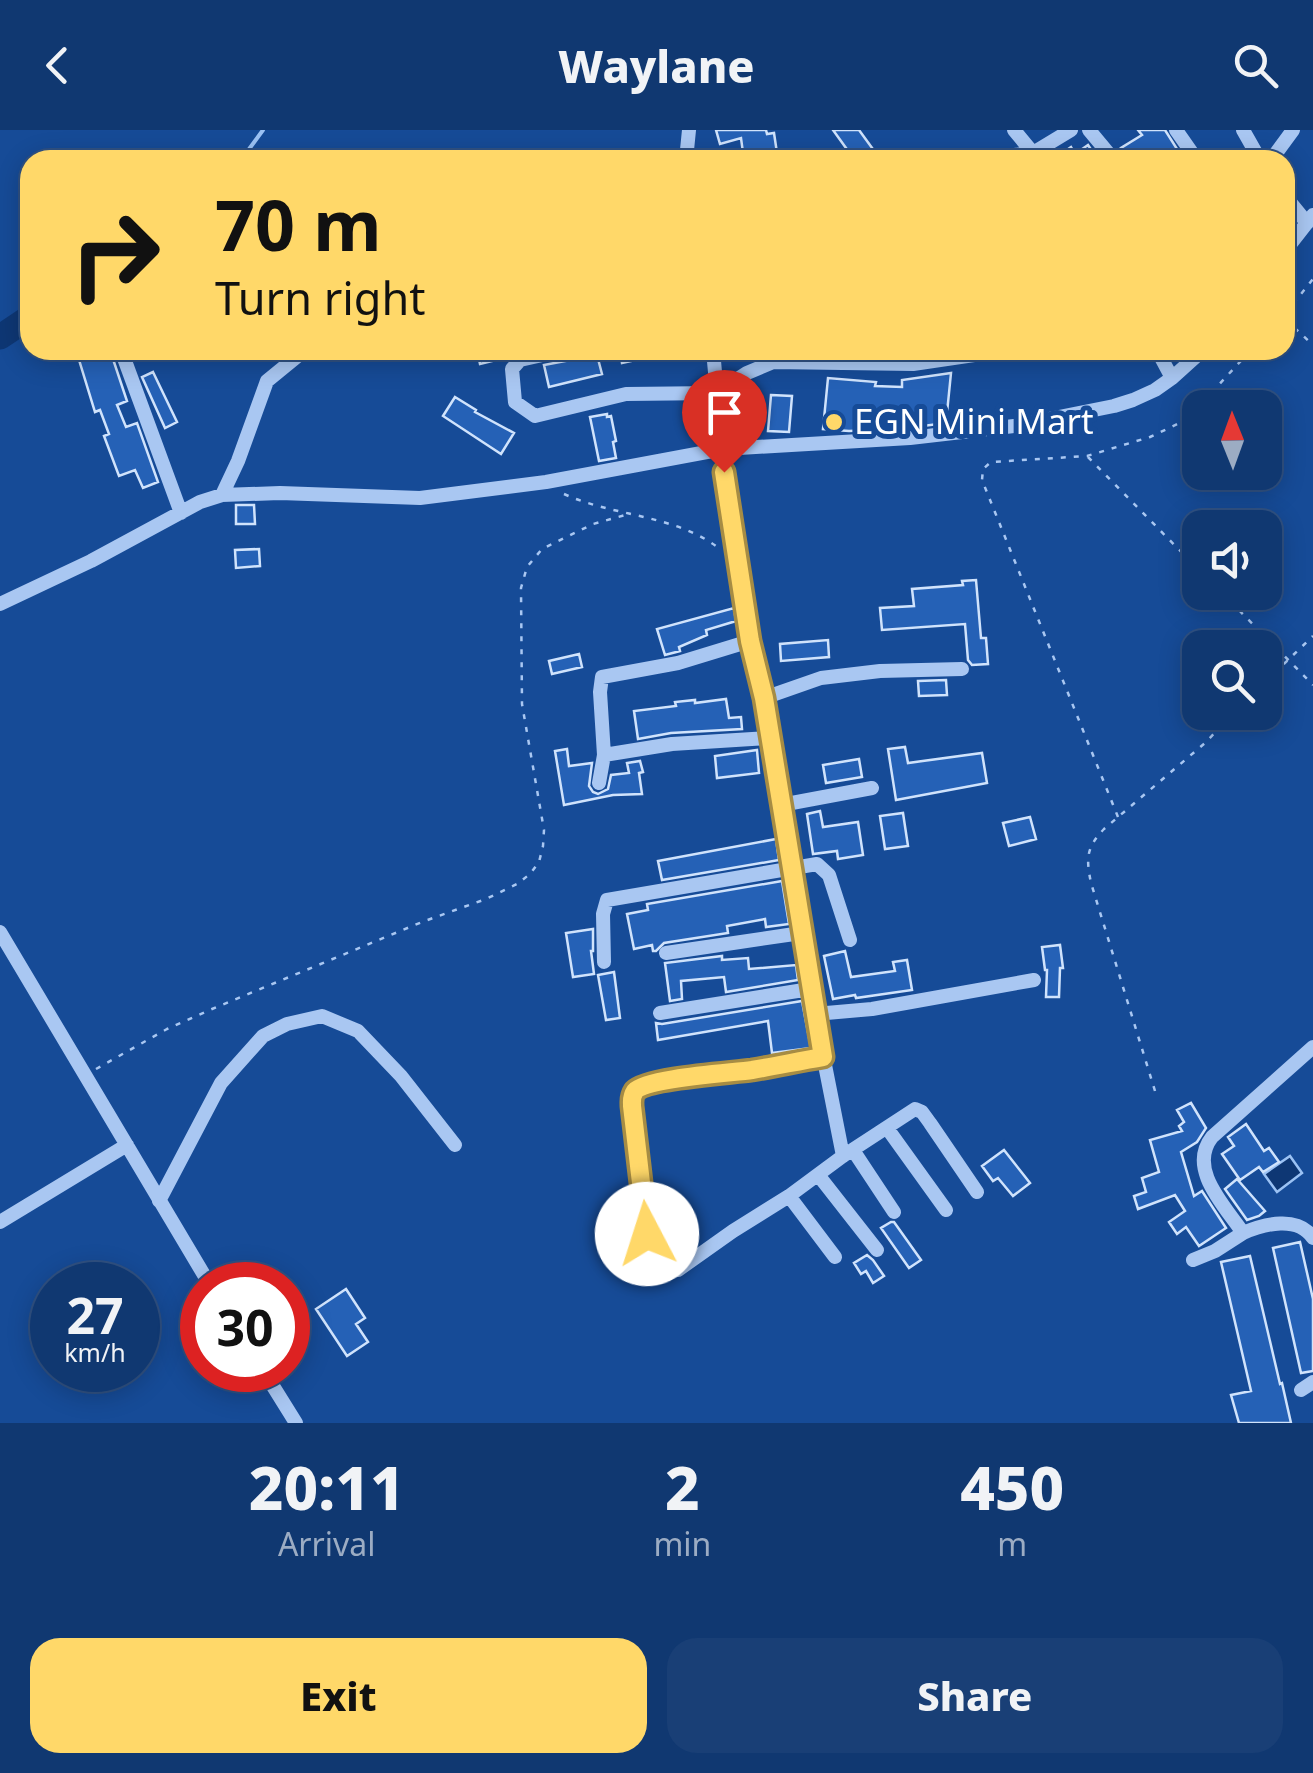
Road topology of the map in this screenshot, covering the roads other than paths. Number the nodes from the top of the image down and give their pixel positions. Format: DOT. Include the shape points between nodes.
graph roads {
  1 [pos="1014,130"];
  2 [pos="1071,130"];
  3 [pos="1089,130"];
  4 [pos="1030,150"];
  5 [pos="1043,150"];
  6 [pos="1106,150"];
  7 [pos="125,360"];
  8 [pos="293,360"];
  9 [pos="520,360"];
  10 [pos="714,360"];
  11 [pos="940,360"];
  12 [pos="1162,360"];
  13 [pos="1192,360"];
  14 [pos="1172,378"];
  15 [pos="716,393"];
  16 [pos="724,449"];
  17 [pos="222,495"];
  18 [pos="181,512"];
  19 [pos="0,604"];
  20 [pos="750,641"];
  21 [pos="962,669"];
  22 [pos="764,698"];
  23 [pos="770,738"];
  24 [pos="604,755"];
  25 [pos="599,783"];
  26 [pos="872,788"];
  27 [pos="781,805"];
  28 [pos="790,868"];
  29 [pos="0,932"];
  30 [pos="801,933"];
  31 [pos="850,940"];
  32 [pos="666,953"];
  33 [pos="604,962"];
  34 [pos="1034,980"];
  35 [pos="810,989"];
  36 [pos="660,1013"];
  37 [pos="816,1014"];
  38 [pos="1313,1047"];
  39 [pos="823,1057"];
  40 [pos="887,1128"];
  41 [pos="126,1145"];
  42 [pos="455,1145"];
  43 [pos="848,1153"];
  44 [pos="819,1176"];
  45 [pos="977,1192"];
  46 [pos="790,1196"];
  47 [pos="159,1201"];
  48 [pos="946,1210"];
  49 [pos="894,1212"];
  50 [pos="0,1222"];
  51 [pos="1243,1233"];
  52 [pos="1313,1238"];
  53 [pos="877,1250"];
  54 [pos="836,1257"];
  55 [pos="1192,1260"];
  56 [pos="196,1262"];
  57 [pos="277,1392"];
  58 [pos="296,1423"];
  1 -- 4 [label="street"];
  2 -- 5 [label="street"];
  3 -- 6 [label="street"];
  7 -- 18 [label="street"];
  8 -- 17 [label="street" via="267,381"];
  9 -- 15 [label="street" via="512,368 515,402 535,416 626,394"];
  10 -- 15 [label="street"];
  11 -- 15 [label="street" via="772,362"];
  12 -- 14 [label="street"];
  13 -- 14 [label="street"];
  14 -- 16 [label="street" via="1114,406 1014,426"];
  15 -- 16 [label="street"];
  16 -- 17 [label="street" via="420,498"];
  16 -- 20 [label="street"];
  17 -- 18 [label="street"];
  18 -- 19 [label="street"];
  20 -- 22 [label="street"];
  20 -- 24 [label="street" via="602,677"];
  21 -- 22 [label="street" via="821,678"];
  22 -- 23 [label="street"];
  23 -- 24 [label="street"];
  23 -- 27 [label="street"];
  24 -- 25 [label="street"];
  26 -- 27 [label="street"];
  27 -- 28 [label="street"];
  28 -- 30 [label="street"];
  28 -- 31 [label="street" via="818,864 826,870"];
  28 -- 33 [label="street" via="607,900"];
  29 -- 41 [label="street"];
  30 -- 32 [label="street"];
  30 -- 35 [label="street"];
  34 -- 37 [label="street"];
  35 -- 36 [label="street"];
  35 -- 37 [label="street"];
  37 -- 39 [label="street"];
  38 -- 51 [label="street" via="1204,1152 1209,1182"];
  39 -- 43 [label="street"];
  39 -- 46 [label="street" via="667,1081 632,1097 651,1250 671,1268 678,1270"];
  40 -- 43 [label="street"];
  40 -- 45 [label="street" via="918,1109"];
  40 -- 48 [label="street"];
  41 -- 47 [label="street"];
  41 -- 50 [label="street"];
  42 -- 47 [label="street" via="358,1031 322,1016 263,1036 222,1084"];
  43 -- 44 [label="street"];
  43 -- 49 [label="street"];
  44 -- 46 [label="street"];
  44 -- 53 [label="street"];
  46 -- 54 [label="street"];
  47 -- 56 [label="street"];
  51 -- 52 [label="street" via="1292,1224"];
  51 -- 55 [label="street"];
  57 -- 58 [label="street"];
}
